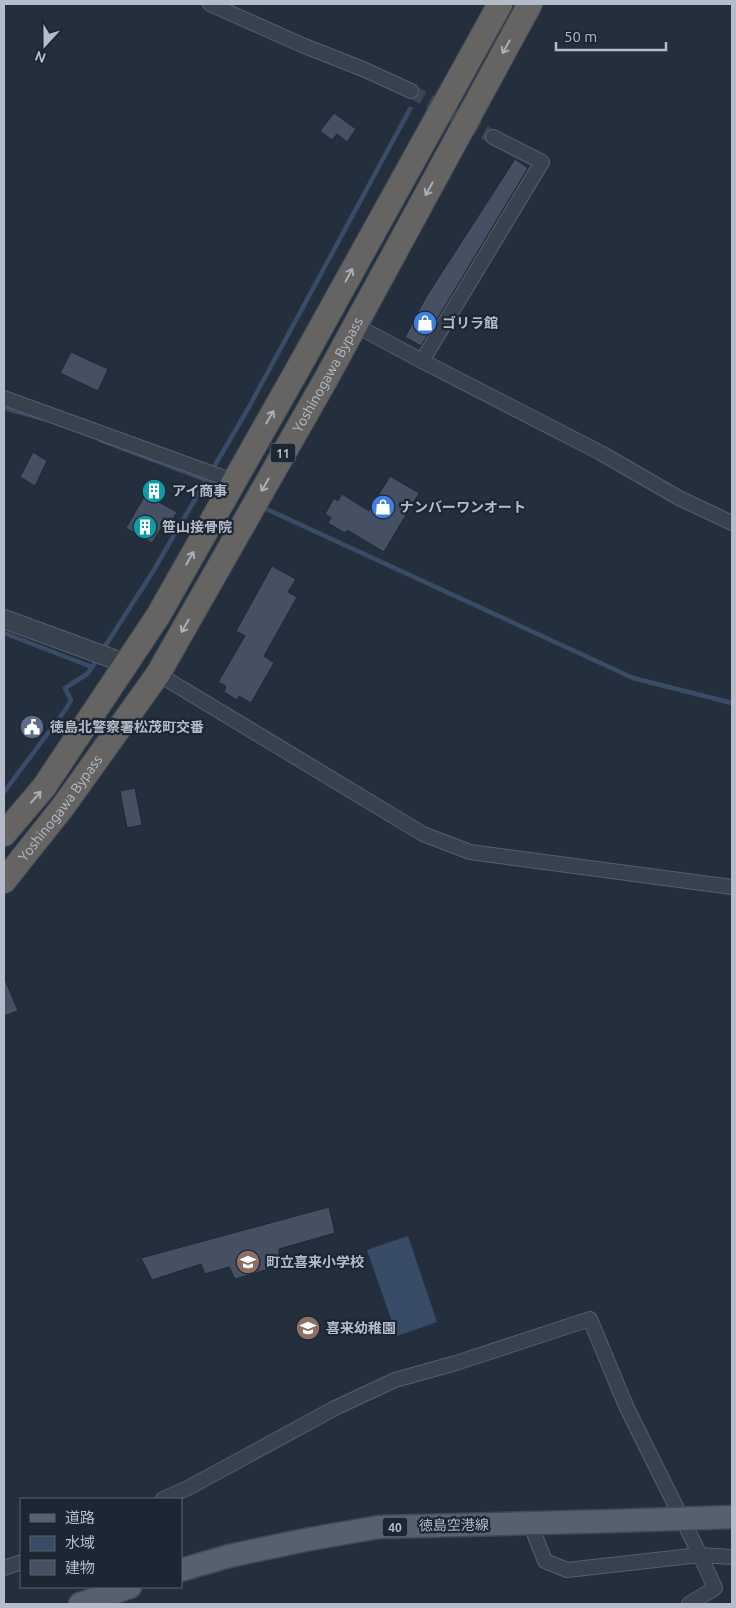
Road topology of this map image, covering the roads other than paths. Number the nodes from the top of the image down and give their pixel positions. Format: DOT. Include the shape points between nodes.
graph roads {
  1 [pos="210,4"];
  2 [pos="500,4"];
  3 [pos="530,4"];
  4 [pos="411,91"];
  5 [pos="494,137"];
  6 [pos="355,325"];
  7 [pos="422,361"];
  8 [pos="4,398"];
  9 [pos="233,482"];
  10 [pos="732,523"];
  11 [pos="4,619"];
  12 [pos="127,664"];
  13 [pos="158,674"];
  14 [pos="4,834"];
  15 [pos="4,881"];
  16 [pos="732,886"];
  17 [pos="165,1498"];
  18 [pos="732,1517"];
  19 [pos="530,1524"];
  20 [pos="700,1555"];
  21 [pos="732,1557"];
  22 [pos="20,1562"];
  23 [pos="4,1568"];
  24 [pos="182,1570"];
  25 [pos="127,1588"];
  26 [pos="80,1604"];
  27 [pos="689,1604"];
  1 -- 4 [label="street"];
  9 -- 2 [label="highway, Yoshinogawa Bypass / 11, one-way"];
  3 -- 6 [label="highway, Yoshinogawa Bypass / 11, one-way"];
  5 -- 7 [label="street" via="542,162"];
  6 -- 7 [label="street"];
  6 -- 13 [label="highway, Yoshinogawa Bypass / 11, one-way"];
  7 -- 10 [label="street"];
  8 -- 9 [label="street"];
  12 -- 9 [label="highway, Yoshinogawa Bypass / 11, one-way" via="158,616"];
  11 -- 12 [label="street"];
  14 -- 12 [label="highway, Yoshinogawa Bypass / 11, one-way" via="44,787"];
  13 -- 15 [label="highway, Yoshinogawa Bypass / 11" via="68,800"];
  13 -- 16 [label="street" via="423,834 470,852"];
  17 -- 20 [label="street" via="335,1408 395,1380 590,1319 626,1406"];
  18 -- 19 [label="main road, 徳島空港線 / 40, bridge"];
  19 -- 20 [label="street" via="545,1561 567,1570"];
  19 -- 24 [label="main road, 徳島空港線 / 40" via="379,1527 229,1556"];
  20 -- 21 [label="street"];
  20 -- 27 [label="street" via="715,1588"];
  22 -- 23 [label="street"];
  25 -- 26 [label="main road"];
}
